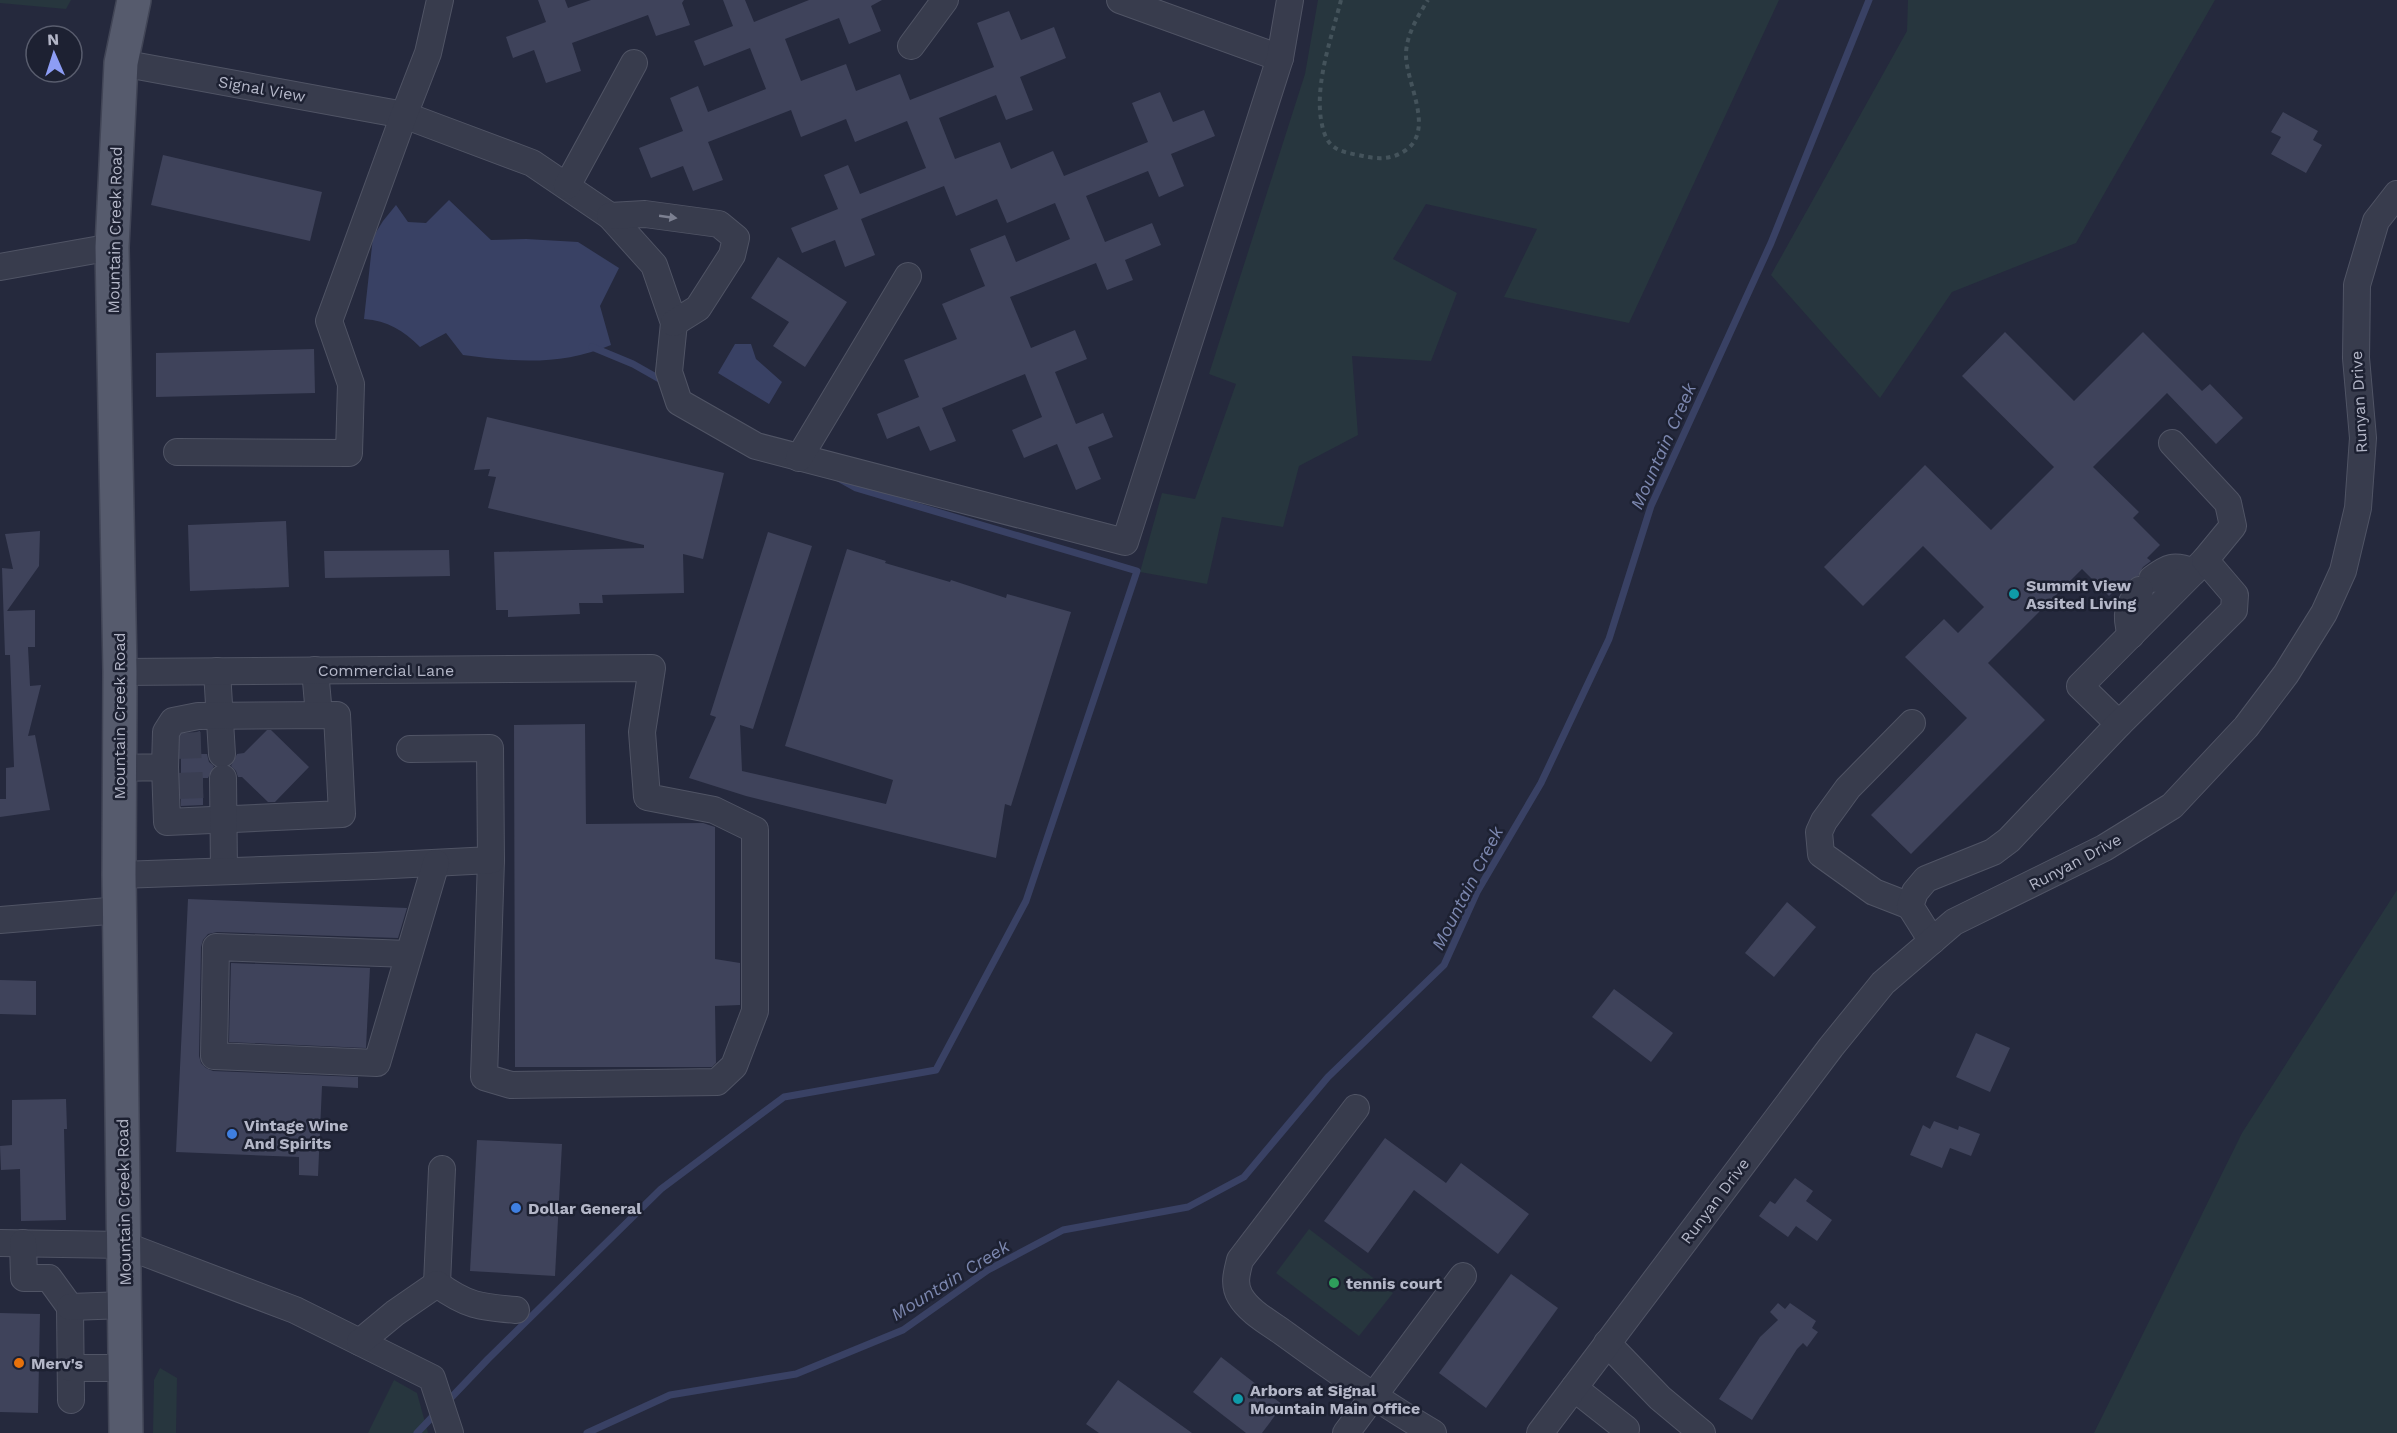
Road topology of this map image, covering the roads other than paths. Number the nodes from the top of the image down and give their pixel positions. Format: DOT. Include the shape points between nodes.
graph roads {
  1 [pos="134,0"];
  2 [pos="440,0"];
  3 [pos="945,0"];
  4 [pos="1120,0"];
  5 [pos="1290,0"];
  6 [pos="911,46"];
  7 [pos="1280,58"];
  8 [pos="121,63"];
  9 [pos="634,63"];
  10 [pos="404,115"];
  11 [pos="567,186"];
  12 [pos="2397,194"];
  13 [pos="610,216"];
  14 [pos="112,247"];
  15 [pos="0,267"];
  16 [pos="908,276"];
  17 [pos="674,323"];
  18 [pos="2172,443"];
  19 [pos="177,452"];
  20 [pos="799,458"];
  21 [pos="2199,566"];
  22 [pos="2131,635"];
  23 [pos="315,670"];
  24 [pos="217,671"];
  25 [pos="120,672"];
  26 [pos="319,715"];
  27 [pos="220,716"];
  28 [pos="1912,723"];
  29 [pos="2119,724"];
  30 [pos="410,749"];
  31 [pos="195,765"];
  32 [pos="120,768"];
  33 [pos="224,819"];
  34 [pos="491,860"];
  35 [pos="436,863"];
  36 [pos="224,870"];
  37 [pos="119,875"];
  38 [pos="1910,906"];
  39 [pos="120,910"];
  40 [pos="0,920"];
  41 [pos="1932,941"];
  42 [pos="409,954"];
  43 [pos="1356,1108"];
  44 [pos="442,1169"];
  45 [pos="12,1243"];
  46 [pos="124,1245"];
  47 [pos="1463,1276"];
  48 [pos="437,1284"];
  49 [pos="125,1305"];
  50 [pos="70,1307"];
  51 [pos="516,1310"];
  52 [pos="360,1342"];
  53 [pos="1607,1343"];
  54 [pos="71,1368"];
  55 [pos="126,1368"];
  56 [pos="1574,1388"];
  57 [pos="1372,1396"];
  58 [pos="70,1400"];
  59 [pos="1626,1429"];
  60 [pos="126,1433"];
  61 [pos="450,1433"];
  62 [pos="1346,1433"];
  63 [pos="1433,1433"];
  64 [pos="1540,1433"];
  65 [pos="1702,1433"];
  1 -- 8 [label="main road, Mountain Creek Road"];
  2 -- 10 [label="street" via="428,53"];
  3 -- 6 [label="street"];
  4 -- 7 [label="street"];
  5 -- 7 [label="street"];
  7 -- 20 [label="street" via="1125,542"];
  8 -- 10 [label="street, Signal View"];
  8 -- 14 [label="main road, Mountain Creek Road"];
  9 -- 11 [label="street"];
  10 -- 11 [label="street, Signal View" via="532,163"];
  10 -- 19 [label="street" via="329,321 351,384 349,453"];
  11 -- 13 [label="street, Signal View"];
  12 -- 41 [label="street, Runyan Drive" via="2376,221 2357,285 2356,358 2363,438 2358,508 2343,571 2324,613 2286,674 2246,727 2172,806 2104,848 1954,922"];
  13 -- 17 [label="street, Signal View" via="654,265"];
  13 -- 17 [label="street, one-way" via="645,214 719,224 736,238 732,255 698,308"];
  14 -- 15 [label="street"];
  14 -- 25 [label="main road, Mountain Creek Road"];
  16 -- 20 [label="street"];
  17 -- 20 [label="street" via="669,372 679,402 756,446"];
  18 -- 21 [label="street" via="2228,503 2233,526"];
  21 -- 22 [label="street"];
  21 -- 22 [label="street" via="2168,568 2146,585 2128,609 2126,620"];
  21 -- 29 [label="street" via="2235,595 2234,610"];
  22 -- 29 [label="street" via="2080,686"];
  23 -- 24 [label="street, Commercial Lane"];
  23 -- 26 [label="street"];
  23 -- 34 [label="street, Commercial Lane" via="652,668 642,732 647,797 714,810 755,830 754,1011 734,1066 717,1082 511,1085 484,1077"];
  24 -- 25 [label="street, Commercial Lane"];
  24 -- 27 [label="street"];
  25 -- 32 [label="main road, Mountain Creek Road"];
  26 -- 27 [label="street"];
  26 -- 33 [label="street" via="338,715 342,814"];
  27 -- 31 [label="street"];
  27 -- 31 [label="street" via="173,720 166,732"];
  28 -- 38 [label="street" via="1848,788 1818,831 1821,854 1874,892"];
  29 -- 38 [label="street" via="2009,840 1993,852 1926,879"];
  30 -- 34 [label="street" via="490,748"];
  31 -- 32 [label="street"];
  31 -- 33 [label="street"];
  31 -- 33 [label="street" via="167,822"];
  32 -- 37 [label="main road, Mountain Creek Road"];
  33 -- 36 [label="street"];
  34 -- 35 [label="street"];
  35 -- 36 [label="street"];
  35 -- 42 [label="street"];
  36 -- 37 [label="street"];
  37 -- 39 [label="main road, Mountain Creek Road"];
  38 -- 41 [label="street"];
  39 -- 40 [label="street"];
  39 -- 46 [label="main road, Mountain Creek Road"];
  41 -- 53 [label="street, Runyan Drive" via="1883,983"];
  42 -- 42 [label="street" via="377,1064 214,1056 216,947"];
  43 -- 57 [label="street" via="1240,1260 1235,1279 1239,1295 1249,1308"];
  44 -- 48 [label="street"];
  45 -- 46 [label="street"];
  45 -- 50 [label="street" via="24,1278 49,1278"];
  46 -- 49 [label="main road, Mountain Creek Road"];
  46 -- 52 [label="street" via="295,1310"];
  47 -- 57 [label="street"];
  48 -- 51 [label="street" via="475,1306"];
  48 -- 52 [label="street"];
  49 -- 50 [label="street"];
  49 -- 55 [label="main road, Mountain Creek Road"];
  50 -- 54 [label="street"];
  52 -- 61 [label="street" via="432,1378"];
  53 -- 56 [label="street, Runyan Drive"];
  53 -- 65 [label="street" via="1660,1398"];
  54 -- 55 [label="street"];
  54 -- 58 [label="street"];
  55 -- 60 [label="main road, Mountain Creek Road"];
  56 -- 59 [label="street"];
  56 -- 64 [label="street, Runyan Drive"];
  57 -- 62 [label="street"];
  57 -- 63 [label="street"];
}
